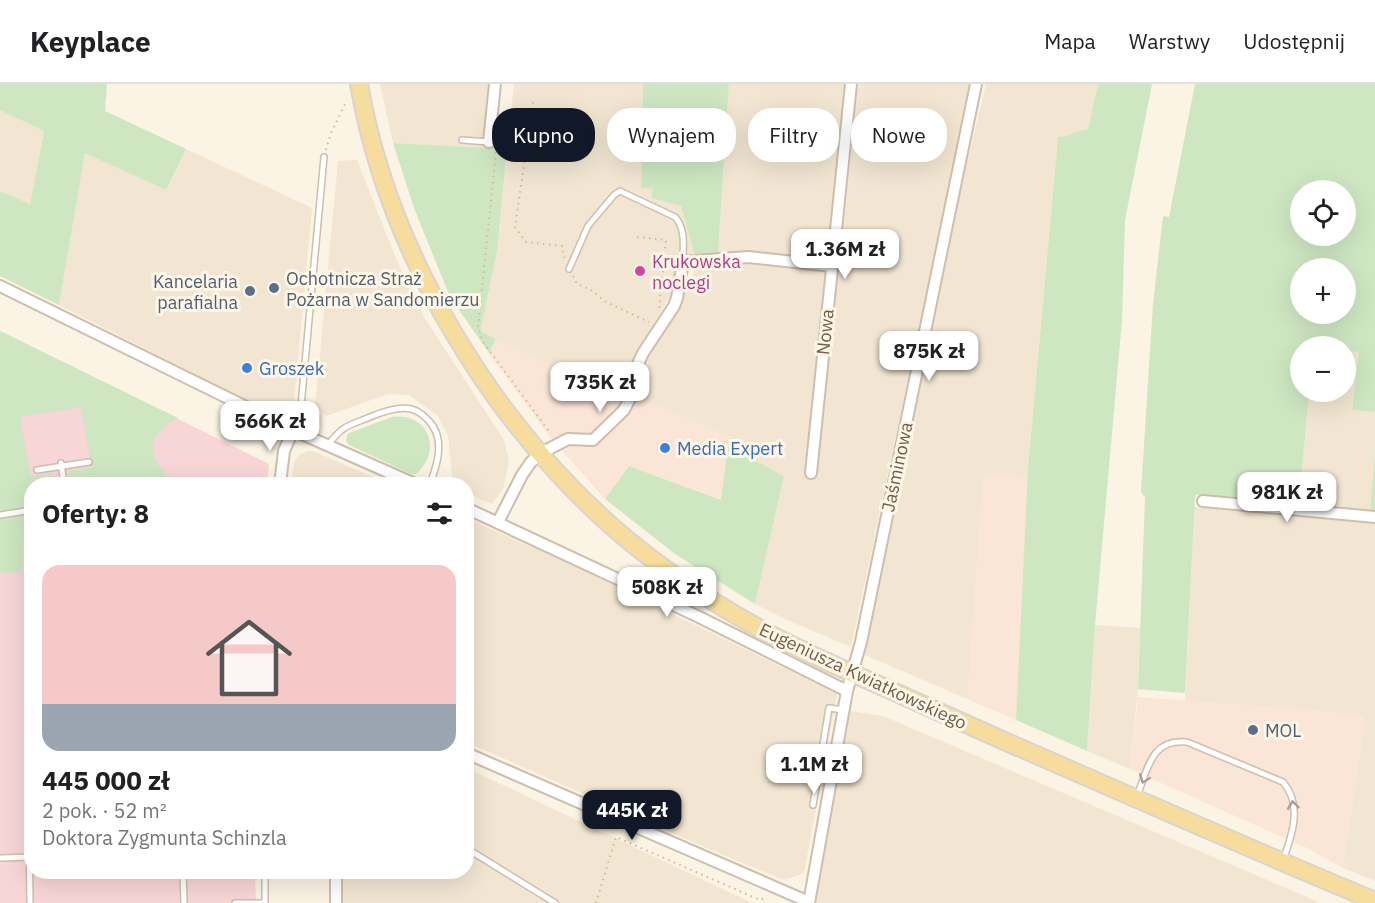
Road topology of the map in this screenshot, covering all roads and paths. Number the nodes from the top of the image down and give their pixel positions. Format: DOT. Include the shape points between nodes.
graph roads {
  1 [pos="359,84"];
  2 [pos="495,84"];
  3 [pos="851,84"];
  4 [pos="976,84"];
  5 [pos="348,98"];
  6 [pos="533,102"];
  7 [pos="494,108"];
  8 [pos="462,140"];
  9 [pos="492,145"];
  10 [pos="324,157"];
  11 [pos="492,157"];
  12 [pos="637,237"];
  13 [pos="683,262"];
  14 [pos="832,266"];
  15 [pos="569,269"];
  16 [pos="0,286"];
  17 [pos="658,326"];
  18 [pos="293,430"];
  19 [pos="328,445"];
  20 [pos="556,445"];
  21 [pos="541,453"];
  22 [pos="89,462"];
  23 [pos="61,464"];
  24 [pos="37,470"];
  25 [pos="811,473"];
  26 [pos="63,477"];
  27 [pos="281,477"];
  28 [pos="399,477"];
  29 [pos="433,477"];
  30 [pos="1203,501"];
  31 [pos="24,511"];
  32 [pos="474,512"];
  33 [pos="0,515"];
  34 [pos="1375,517"];
  35 [pos="498,522"];
  36 [pos="852,673"];
  37 [pos="848,691"];
  38 [pos="844,710"];
  39 [pos="474,756"];
  40 [pos="1136,799"];
  41 [pos="813,805"];
  42 [pos="474,853"];
  43 [pos="24,857"];
  44 [pos="0,858"];
  45 [pos="1283,862"];
  46 [pos="30,879"];
  47 [pos="183,879"];
  48 [pos="264,879"];
  49 [pos="336,879"];
  50 [pos="1375,901"];
  51 [pos="30,903"];
  52 [pos="184,903"];
  53 [pos="235,903"];
  54 [pos="265,903"];
  55 [pos="336,903"];
  56 [pos="555,903"];
  57 [pos="596,903"];
  58 [pos="759,903"];
  59 [pos="809,903"];
  1 -- 21 [label="main road, Eugeniusza Kwiatkowskiego" via="386,184 424,278 477,371"];
  2 -- 7 [label="street"];
  3 -- 14 [label="street, Nowa"];
  4 -- 36 [label="street, Jaśminowa"];
  5 -- 10 [label="path"];
  6 -- 15 [label="path" via="515,227 526,242 562,246"];
  8 -- 9 [label="lane"];
  10 -- 18 [label="lane" via="301,406"];
  11 -- 20 [label="path" via="478,327 483,342"];
  12 -- 17 [label="path" via="666,240"];
  13 -- 14 [label="street" via="748,257"];
  13 -- 15 [label="lane" via="680,222 620,191 588,226"];
  13 -- 17 [label="street" via="674,306"];
  14 -- 25 [label="street, Nowa"];
  15 -- 17 [label="path" via="577,284"];
  16 -- 18 [label="street"];
  17 -- 20 [label="street" via="638,364 624,410 593,440 568,439"];
  18 -- 19 [label="street"];
  18 -- 27 [label="street" via="284,451"];
  19 -- 28 [label="street"];
  19 -- 29 [label="lane" via="342,428 388,410 410,409 431,422 439,439"];
  20 -- 21 [label="street"];
  21 -- 35 [label="street" via="525,471"];
  21 -- 36 [label="main road, Eugeniusza Kwiatkowskiego" via="600,516 673,574 755,626"];
  22 -- 23 [label="lane"];
  23 -- 24 [label="lane"];
  23 -- 26 [label="lane"];
  30 -- 34 [label="street"];
  31 -- 33 [label="lane"];
  32 -- 35 [label="street"];
  35 -- 37 [label="street"];
  36 -- 37 [label="street, Jaśminowa"];
  36 -- 40 [label="main road, Eugeniusza Kwiatkowskiego"];
  37 -- 38 [label="street, Jaśminowa"];
  38 -- 41 [label="lane" via="829,708"];
  38 -- 59 [label="street, Jaśminowa"];
  39 -- 59 [label="street"];
  40 -- 45 [label="main road, Eugeniusza Kwiatkowskiego"];
  45 -- 40 [label="lane, one-way" via="1293,835 1294,813 1289,789 1283,782 1177,741 1156,752"];
  42 -- 56 [label="lane"];
  43 -- 44 [label="lane"];
  45 -- 50 [label="main road, Eugeniusza Kwiatkowskiego"];
  46 -- 51 [label="lane"];
  47 -- 52 [label="lane"];
  48 -- 54 [label="lane"];
  49 -- 55 [label="street"];
  53 -- 54 [label="lane"];
  57 -- 58 [label="path" via="616,837 760,900"];
}
